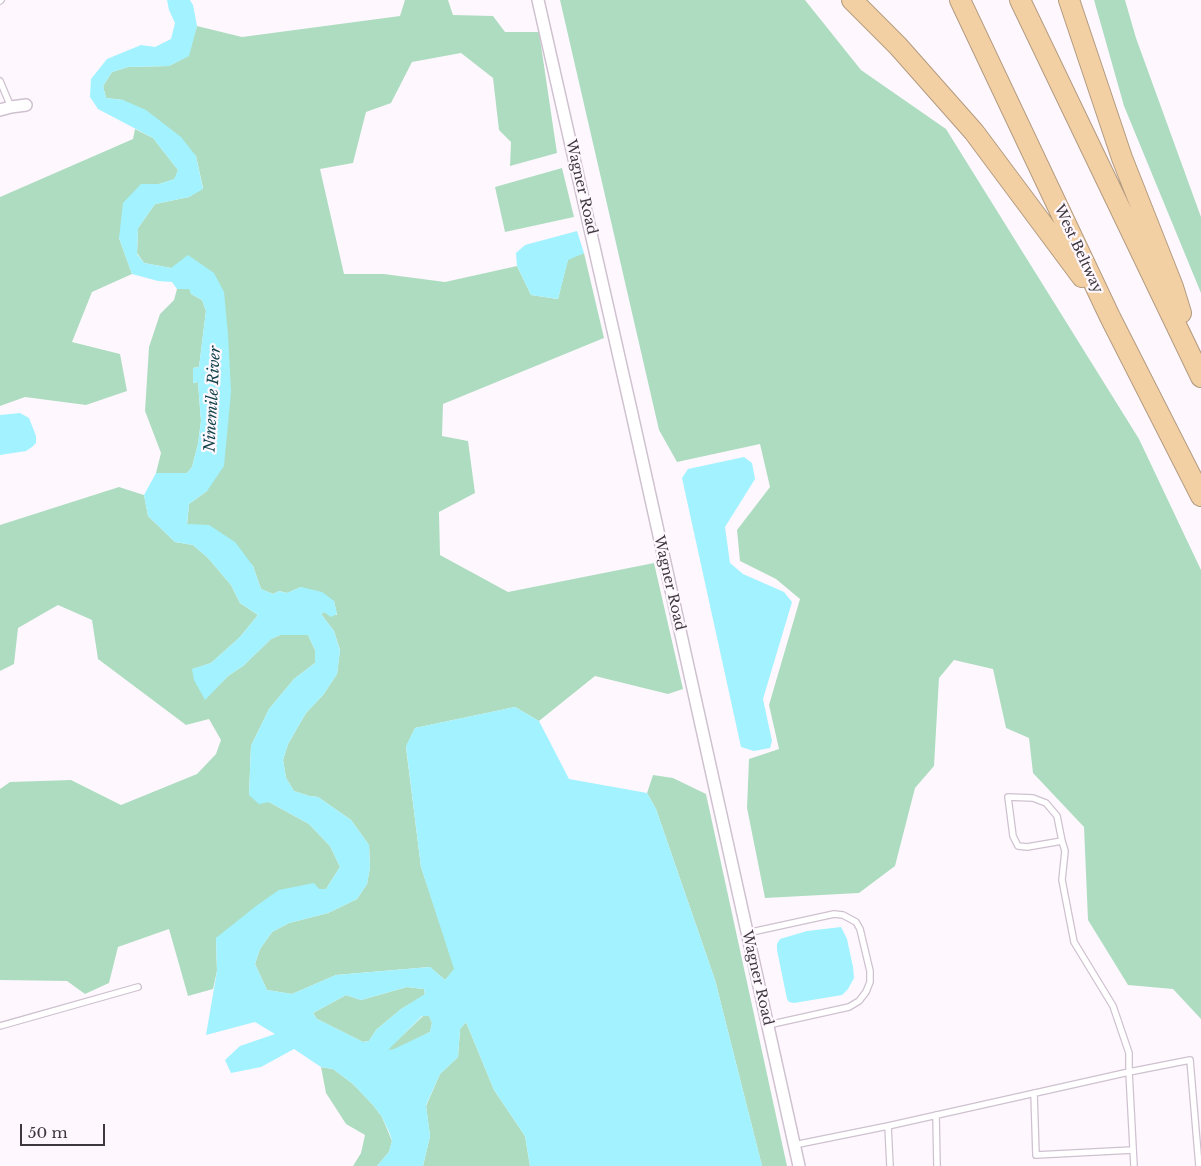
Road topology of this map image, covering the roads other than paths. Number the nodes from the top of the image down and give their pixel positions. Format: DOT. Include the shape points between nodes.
graph roads {
  1 [pos="538,0"];
  2 [pos="852,0"];
  3 [pos="960,0"];
  4 [pos="1020,0"];
  5 [pos="1069,0"];
  6 [pos="0,81"];
  7 [pos="26,106"];
  8 [pos="6,108"];
  9 [pos="1110,316"];
  10 [pos="1201,369"];
  11 [pos="1201,377"];
  12 [pos="1201,496"];
  13 [pos="1062,842"];
  14 [pos="747,932"];
  15 [pos="138,987"];
  16 [pos="768,1025"];
  17 [pos="0,1026"];
  18 [pos="1129,1072"];
  19 [pos="1034,1093"];
  20 [pos="936,1115"];
  21 [pos="888,1126"];
  22 [pos="794,1145"];
  23 [pos="1133,1150"];
  24 [pos="799,1166"];
  25 [pos="890,1166"];
  26 [pos="937,1166"];
  27 [pos="1134,1166"];
  28 [pos="1199,1166"];
  1 -- 14 [label="street, Wagner Road"];
  2 -- 9 [label="highway" via="898,46 974,132"];
  3 -- 9 [label="highway, West Beltway"];
  4 -- 11 [label="highway"];
  5 -- 10 [label="highway" via="1122,158 1173,287"];
  6 -- 8 [label="lane"];
  7 -- 8 [label="street"];
  9 -- 12 [label="highway, West Beltway"];
  13 -- 13 [label="lane" via="1027,848 1018,846 1013,836 1008,797 1033,798 1046,803 1058,816"];
  13 -- 18 [label="lane" via="1065,851 1062,880 1074,942 1113,1006 1129,1053"];
  14 -- 16 [label="street, Wagner Road"];
  14 -- 16 [label="lane" via="834,914 844,915 856,922 860,929 870,971 866,992 849,1007"];
  15 -- 17 [label="lane"];
  16 -- 22 [label="street, Wagner Road"];
  18 -- 19 [label="lane"];
  18 -- 23 [label="lane"];
  18 -- 28 [label="lane" via="1190,1060"];
  19 -- 20 [label="lane"];
  19 -- 23 [label="lane" via="1036,1155"];
  20 -- 21 [label="lane"];
  20 -- 26 [label="lane"];
  21 -- 22 [label="lane"];
  21 -- 25 [label="lane"];
  22 -- 24 [label="street, Wagner Road"];
  23 -- 27 [label="lane"];
}
